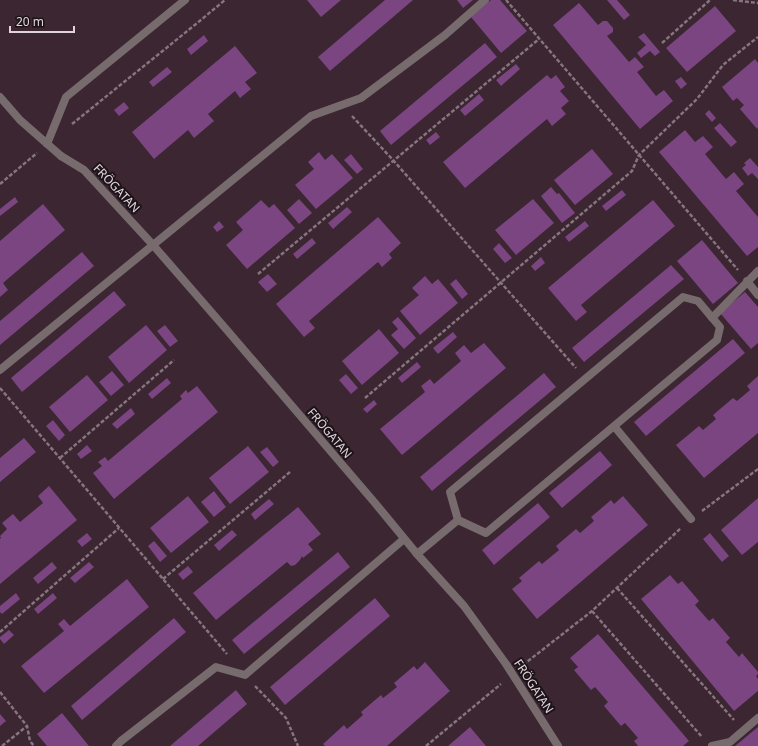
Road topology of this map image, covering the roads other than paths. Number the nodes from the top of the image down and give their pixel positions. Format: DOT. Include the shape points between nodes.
graph roads {
  1 [pos="185,0"];
  2 [pos="485,0"];
  3 [pos="0,97"];
  4 [pos="47,144"];
  5 [pos="153,245"];
  6 [pos="758,271"];
  7 [pos="747,281"];
  8 [pos="758,295"];
  9 [pos="712,318"];
  10 [pos="0,370"];
  11 [pos="614,426"];
  12 [pos="691,519"];
  13 [pos="458,520"];
  14 [pos="404,538"];
  15 [pos="417,554"];
  16 [pos="758,718"];
  17 [pos="119,744"];
  18 [pos="558,746"];
  19 [pos="712,746"];
  1 -- 4 [label="street" via="66,97"];
  2 -- 5 [label="street" via="445,35 361,98 311,116"];
  3 -- 4 [label="street, FRÖGATAN" via="20,120"];
  4 -- 5 [label="street, FRÖGATAN" via="84,170"];
  5 -- 10 [label="street"];
  5 -- 14 [label="street, FRÖGATAN"];
  6 -- 7 [label="street"];
  7 -- 8 [label="street"];
  7 -- 9 [label="street"];
  9 -- 11 [label="street" via="720,327 717,340"];
  9 -- 13 [label="street" via="698,301 683,297 450,492"];
  11 -- 12 [label="street"];
  11 -- 13 [label="street" via="486,533"];
  13 -- 15 [label="street"];
  14 -- 15 [label="street, FRÖGATAN"];
  14 -- 17 [label="street" via="245,675 216,666"];
  15 -- 18 [label="street, FRÖGATAN" via="464,606 506,664"];
  16 -- 19 [label="street" via="730,742"];
}
